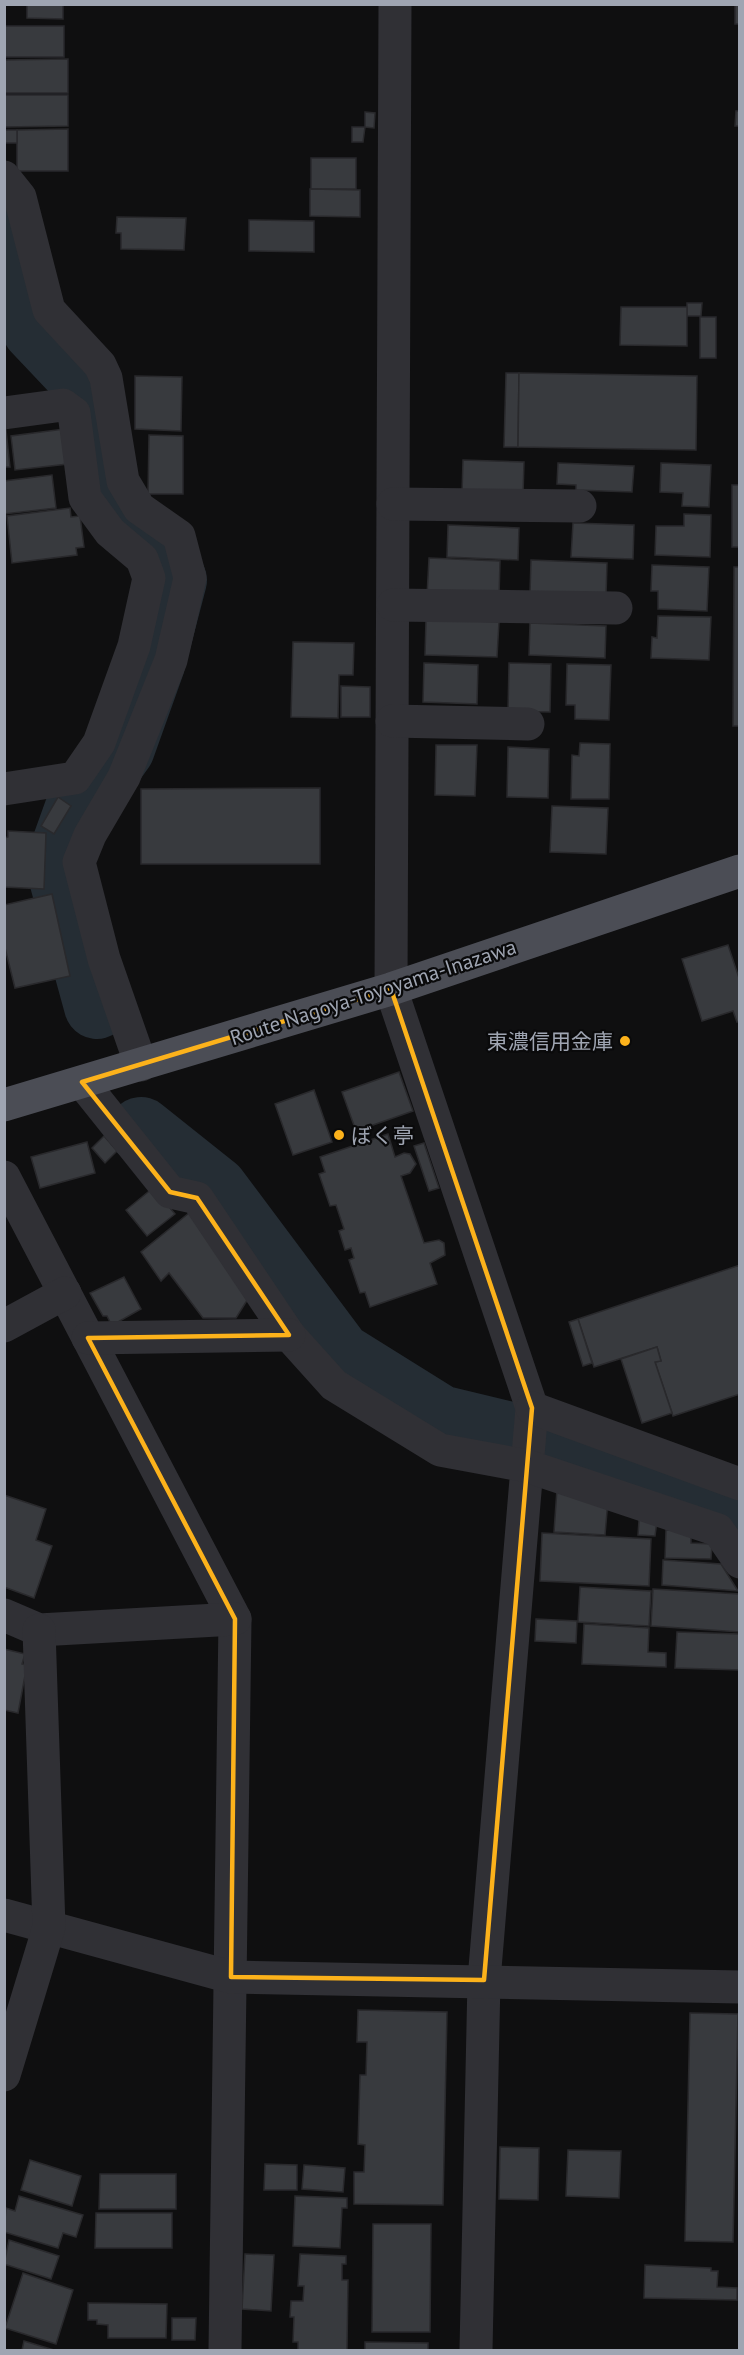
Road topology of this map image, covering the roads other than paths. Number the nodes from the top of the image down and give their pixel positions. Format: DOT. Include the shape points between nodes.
graph roads {
  1 [pos="395,4"];
  2 [pos="4,177"];
  3 [pos="4,412"];
  4 [pos="393,504"];
  5 [pos="580,506"];
  6 [pos="393,605"];
  7 [pos="616,608"];
  8 [pos="392,721"];
  9 [pos="528,724"];
  10 [pos="4,789"];
  11 [pos="740,871"];
  12 [pos="392,989"];
  13 [pos="141,1065"];
  14 [pos="82,1082"];
  15 [pos="4,1105"];
  16 [pos="4,1177"];
  17 [pos="65,1293"];
  18 [pos="4,1326"];
  19 [pos="289,1335"];
  20 [pos="88,1338"];
  21 [pos="529,1437"];
  22 [pos="740,1484"];
  23 [pos="740,1562"];
  24 [pos="4,1615"];
  25 [pos="235,1619"];
  26 [pos="39,1630"];
  27 [pos="4,1916"];
  28 [pos="49,1927"];
  29 [pos="231,1977"];
  30 [pos="484,1980"];
  31 [pos="740,1987"];
  32 [pos="4,2075"];
  33 [pos="225,2350"];
  34 [pos="476,2350"];
  1 -- 4 [label="street"];
  2 -- 13 [label="street" via="20,197 49,310 100,365 106,378 123,481 139,508 179,536 190,578 171,660 124,777 90,834 79,862 104,959"];
  3 -- 10 [label="street" via="63,405 74,413 85,498 110,532 142,559 149,578 134,646 99,743 75,778"];
  4 -- 5 [label="street"];
  4 -- 6 [label="street"];
  6 -- 7 [label="street"];
  6 -- 8 [label="street"];
  8 -- 9 [label="street"];
  8 -- 12 [label="street"];
  11 -- 12 [label="main road, Route Nagoya-Toyoyama-Inazawa"];
  12 -- 13 [label="main road, Route Nagoya-Toyoyama-Inazawa"];
  12 -- 21 [label="street"];
  13 -- 14 [label="main road, Route Nagoya-Toyoyama-Inazawa"];
  14 -- 15 [label="main road, Route Nagoya-Toyoyama-Inazawa"];
  14 -- 19 [label="street" via="170,1192 197,1198"];
  16 -- 17 [label="street"];
  17 -- 18 [label="street"];
  17 -- 20 [label="street"];
  19 -- 20 [label="street"];
  19 -- 21 [label="street" via="334,1385 440,1450"];
  20 -- 25 [label="street"];
  21 -- 22 [label="street"];
  21 -- 23 [label="street" via="718,1530"];
  21 -- 30 [label="street"];
  24 -- 26 [label="street"];
  25 -- 26 [label="street"];
  25 -- 29 [label="street"];
  26 -- 28 [label="street"];
  27 -- 28 [label="street"];
  28 -- 29 [label="street"];
  28 -- 32 [label="street"];
  29 -- 30 [label="street"];
  29 -- 33 [label="street"];
  30 -- 31 [label="street"];
  30 -- 34 [label="street"];
}
